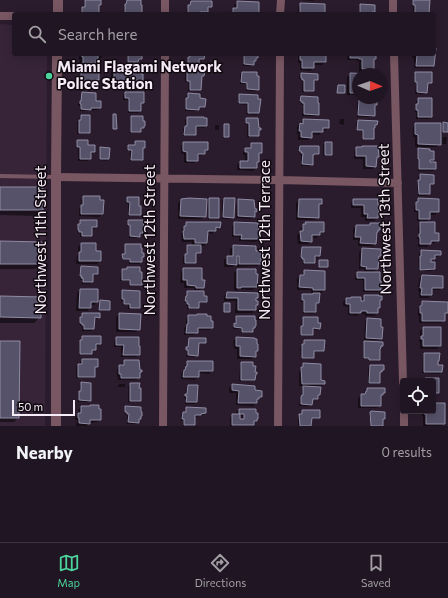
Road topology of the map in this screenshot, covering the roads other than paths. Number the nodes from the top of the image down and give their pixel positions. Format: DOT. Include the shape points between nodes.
graph roads {
  1 [pos="58,0"];
  2 [pos="165,0"];
  3 [pos="280,0"];
  4 [pos="393,0"];
  5 [pos="58,12"];
  6 [pos="165,12"];
  7 [pos="280,12"];
  8 [pos="393,12"];
  9 [pos="0,16"];
  10 [pos="12,16"];
  11 [pos="57,56"];
  12 [pos="165,56"];
  13 [pos="280,56"];
  14 [pos="394,56"];
  15 [pos="0,176"];
  16 [pos="56,177"];
  17 [pos="164,179"];
  18 [pos="280,180"];
  19 [pos="398,183"];
  20 [pos="403,378"];
  21 [pos="404,414"];
  22 [pos="56,426"];
  23 [pos="163,426"];
  24 [pos="278,426"];
  25 [pos="404,426"];
  1 -- 5 [label="street"];
  2 -- 6 [label="street"];
  3 -- 7 [label="street"];
  4 -- 8 [label="street"];
  9 -- 10 [label="street"];
  11 -- 16 [label="street, Northwest 11th Street"];
  12 -- 17 [label="street, Northwest 12th Street"];
  13 -- 18 [label="street, Northwest 12th Terrace"];
  14 -- 19 [label="street, Northwest 13th Street"];
  15 -- 16 [label="lane"];
  16 -- 17 [label="street"];
  16 -- 22 [label="street, Northwest 11th Street"];
  17 -- 18 [label="street"];
  17 -- 23 [label="street, Northwest 12th Street"];
  18 -- 19 [label="street"];
  18 -- 24 [label="street, Northwest 12th Terrace"];
  19 -- 20 [label="street, Northwest 13th Street"];
  21 -- 25 [label="street"];
}
